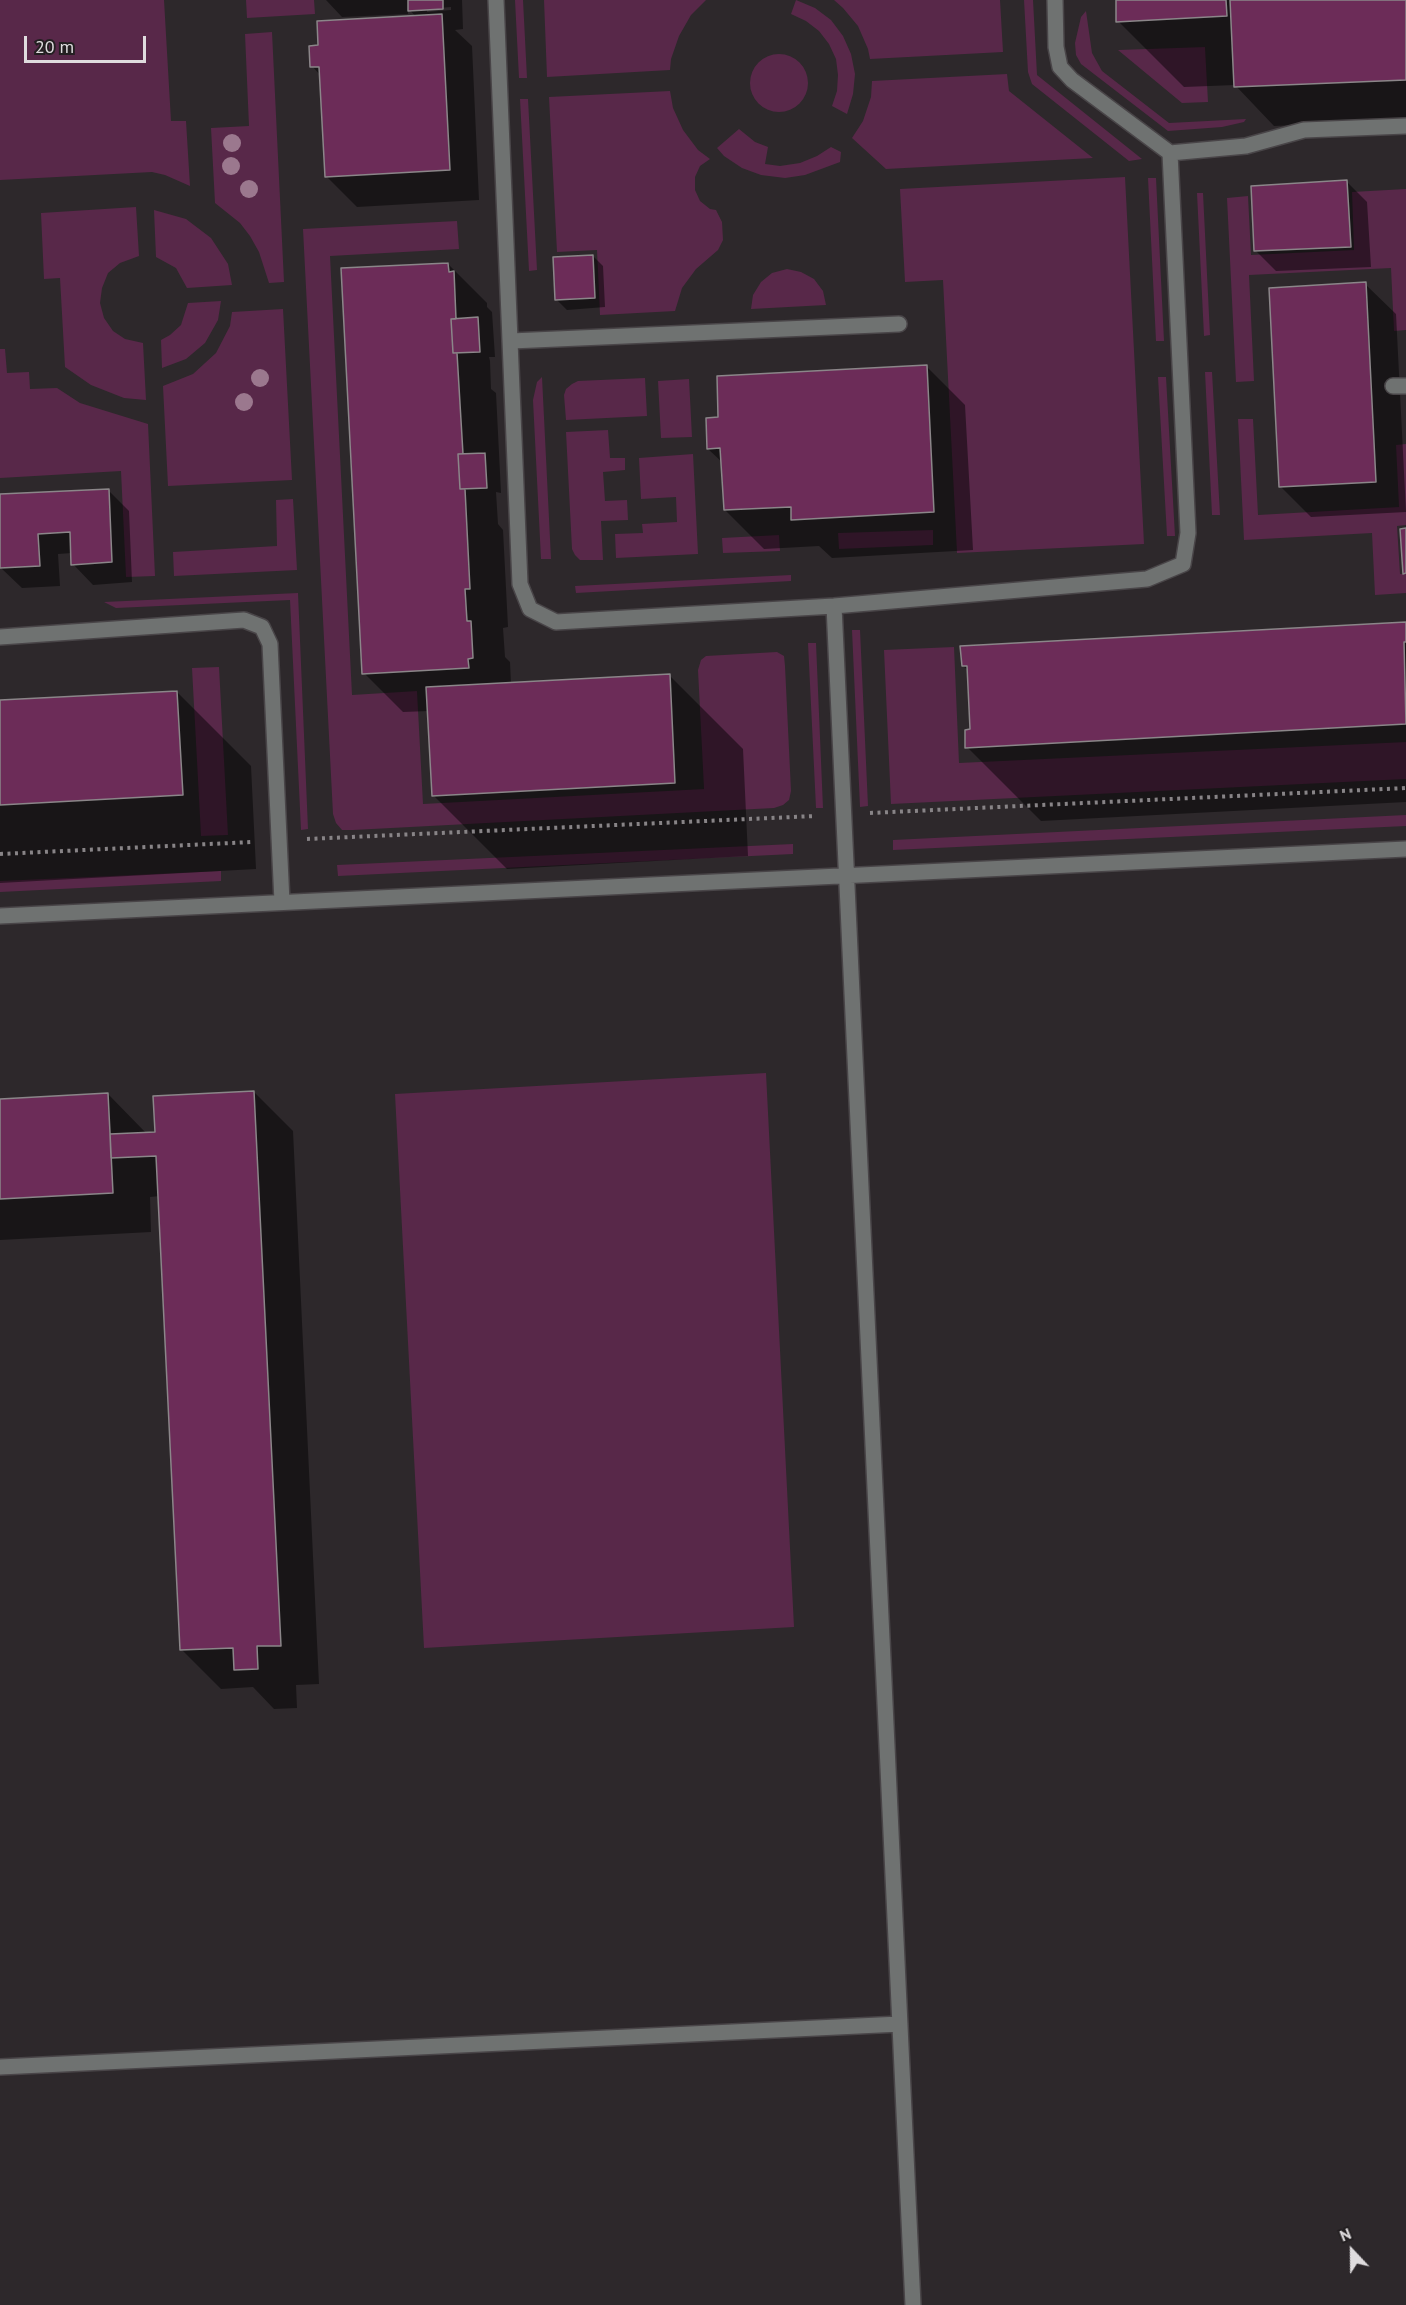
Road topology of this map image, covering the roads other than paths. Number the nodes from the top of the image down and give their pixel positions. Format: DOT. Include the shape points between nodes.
graph roads {
  1 [pos="496,0"];
  2 [pos="1055,0"];
  3 [pos="1406,126"];
  4 [pos="1170,153"];
  5 [pos="899,324"];
  6 [pos="512,341"];
  7 [pos="834,606"];
  8 [pos="0,637"];
  9 [pos="1406,849"];
  10 [pos="845,875"];
  11 [pos="282,902"];
  12 [pos="0,916"];
  13 [pos="900,2024"];
  14 [pos="0,2067"];
  15 [pos="913,2305"];
  1 -- 6 [label="street"];
  2 -- 4 [label="street" via="1060,67"];
  3 -- 4 [label="street" via="1305,130 1246,146"];
  4 -- 7 [label="street" via="1188,533 1183,564 1147,579"];
  5 -- 6 [label="street"];
  6 -- 7 [label="street" via="520,584 530,609 556,622"];
  7 -- 10 [label="street"];
  8 -- 11 [label="street" via="244,620 262,627 270,644"];
  9 -- 10 [label="street"];
  10 -- 11 [label="street"];
  10 -- 13 [label="street"];
  11 -- 12 [label="street"];
  13 -- 14 [label="street"];
  13 -- 15 [label="street"];
}
